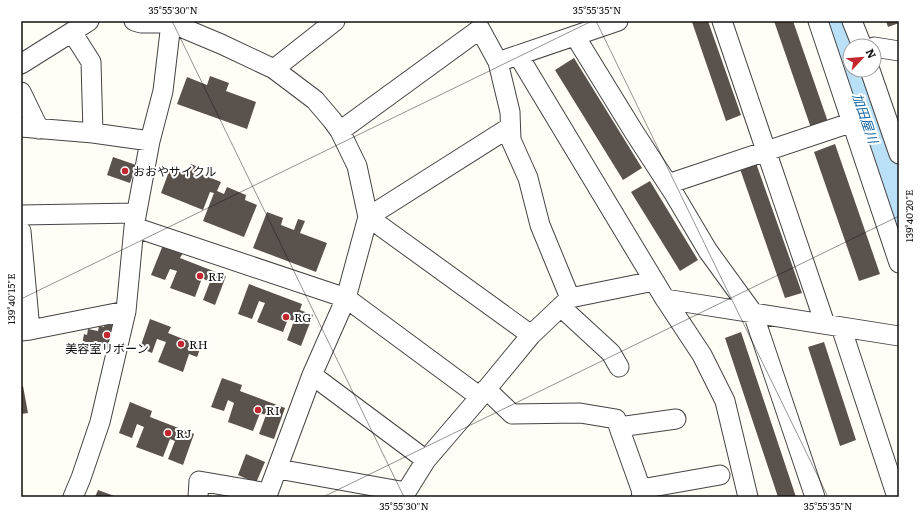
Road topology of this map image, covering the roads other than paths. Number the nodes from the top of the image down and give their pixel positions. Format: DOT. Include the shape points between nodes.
graph roads {
  1 [pos="89,21"];
  2 [pos="134,21"];
  3 [pos="335,21"];
  4 [pos="618,21"];
  5 [pos="722,21"];
  6 [pos="818,21"];
  7 [pos="852,21"];
  8 [pos="171,22"];
  9 [pos="477,25"];
  10 [pos="571,25"];
  11 [pos="72,32"];
  12 [pos="862,38"];
  13 [pos="882,48"];
  14 [pos="899,51"];
  15 [pos="518,55"];
  16 [pos="495,57"];
  17 [pos="21,64"];
  18 [pos="274,69"];
  19 [pos="873,78"];
  20 [pos="21,92"];
  21 [pos="853,122"];
  22 [pos="30,128"];
  23 [pos="510,128"];
  24 [pos="340,131"];
  25 [pos="93,132"];
  26 [pos="150,141"];
  27 [pos="766,152"];
  28 [pos="899,154"];
  29 [pos="668,184"];
  30 [pos="21,215"];
  31 [pos="368,217"];
  32 [pos="135,220"];
  33 [pos="21,231"];
  34 [pos="899,263"];
  35 [pos="654,281"];
  36 [pos="346,298"];
  37 [pos="665,298"];
  38 [pos="565,302"];
  39 [pos="126,311"];
  40 [pos="753,313"];
  41 [pos="833,326"];
  42 [pos="26,330"];
  43 [pos="531,335"];
  44 [pos="899,336"];
  45 [pos="619,367"];
  46 [pos="312,375"];
  47 [pos="483,393"];
  48 [pos="676,419"];
  49 [pos="619,427"];
  50 [pos="426,460"];
  51 [pos="278,469"];
  52 [pos="720,476"];
  53 [pos="642,493"];
  54 [pos="73,497"];
  55 [pos="198,497"];
  56 [pos="748,497"];
  57 [pos="815,497"];
  58 [pos="897,497"];
  1 -- 11 [label="street"];
  2 -- 8 [label="street"];
  3 -- 18 [label="street"];
  4 -- 10 [label="street"];
  5 -- 27 [label="street"];
  6 -- 21 [label="street"];
  7 -- 12 [label="street"];
  8 -- 18 [label="street"];
  8 -- 26 [label="street" via="163,90"];
  9 -- 16 [label="street"];
  9 -- 24 [label="street"];
  10 -- 15 [label="street"];
  10 -- 16 [label="street"];
  10 -- 29 [label="street"];
  11 -- 17 [label="street"];
  11 -- 25 [label="street" via="91,62"];
  13 -- 14 [label="street"];
  15 -- 16 [label="street"];
  15 -- 35 [label="street"];
  16 -- 23 [label="street" via="510,112"];
  18 -- 24 [label="street" via="315,100"];
  19 -- 28 [label="street"];
  20 -- 22 [label="street"];
  21 -- 27 [label="street"];
  21 -- 34 [label="street"];
  22 -- 25 [label="street"];
  23 -- 31 [label="street"];
  23 -- 38 [label="street" via="511,140 528,178 540,226"];
  24 -- 31 [label="street" via="358,166"];
  25 -- 26 [label="street"];
  26 -- 32 [label="street"];
  27 -- 29 [label="street"];
  27 -- 41 [label="street"];
  29 -- 40 [label="street" via="708,252"];
  30 -- 32 [label="street"];
  31 -- 36 [label="street"];
  31 -- 43 [label="street"];
  32 -- 36 [label="street"];
  32 -- 39 [label="street"];
  33 -- 42 [label="street"];
  35 -- 37 [label="street"];
  35 -- 38 [label="street"];
  36 -- 46 [label="street"];
  36 -- 47 [label="street"];
  37 -- 40 [label="street"];
  37 -- 56 [label="street" via="702,355 725,401"];
  38 -- 43 [label="street"];
  38 -- 45 [label="street" via="611,353"];
  39 -- 42 [label="street"];
  39 -- 54 [label="street" via="100,422"];
  40 -- 41 [label="street"];
  40 -- 57 [label="street"];
  41 -- 44 [label="street"];
  41 -- 58 [label="street"];
  43 -- 47 [label="street"];
  46 -- 50 [label="street"];
  46 -- 51 [label="street"];
  47 -- 49 [label="street" via="512,414 580,413 616,419"];
  47 -- 50 [label="street"];
  48 -- 49 [label="street"];
  49 -- 53 [label="street"];
  50 -- 51 [label="street" via="406,492"];
  51 -- 55 [label="street" via="268,493 199,481"];
  52 -- 53 [label="street"];
}
